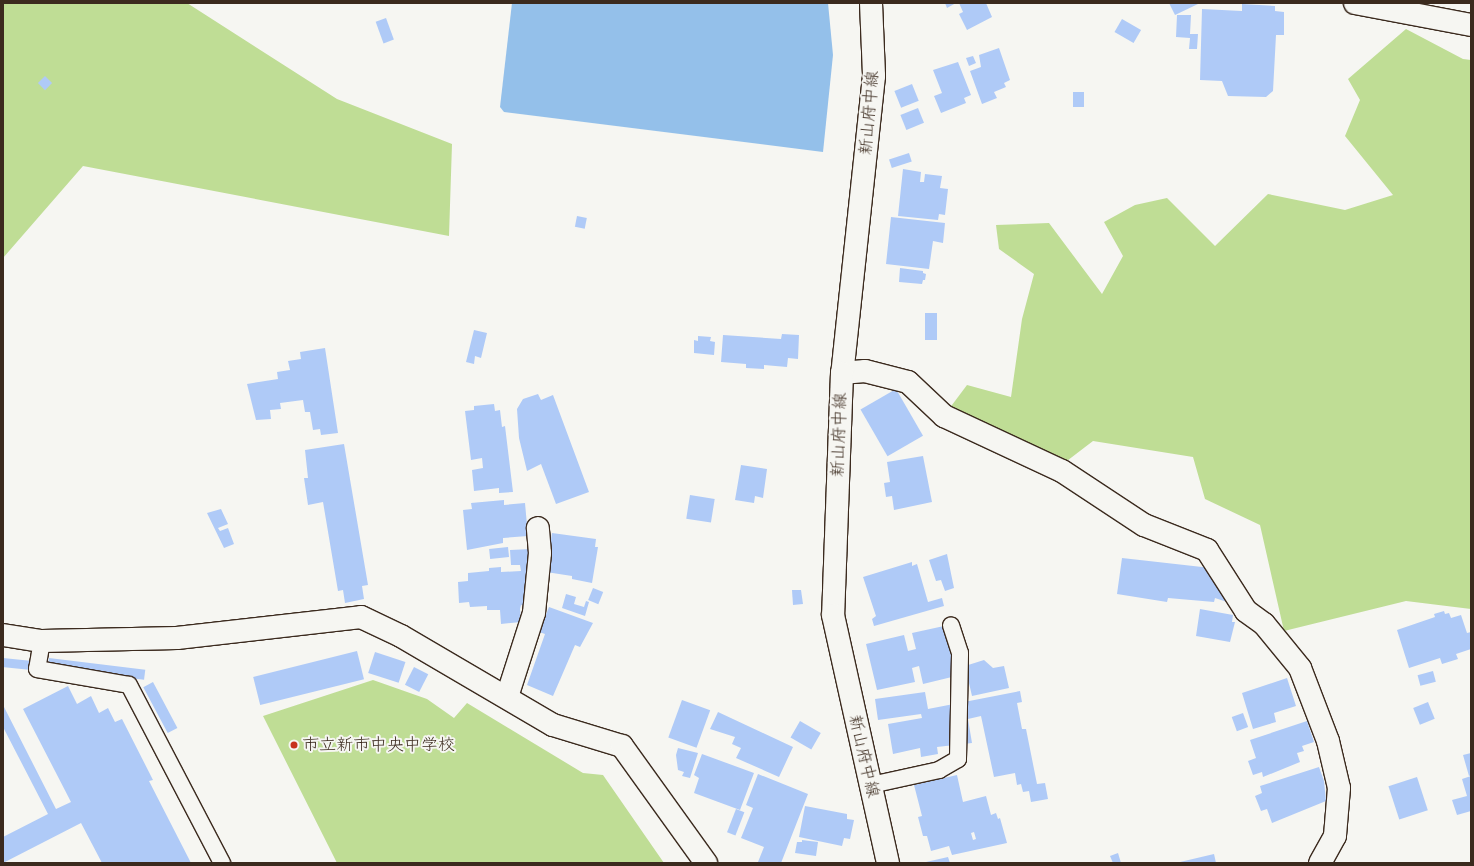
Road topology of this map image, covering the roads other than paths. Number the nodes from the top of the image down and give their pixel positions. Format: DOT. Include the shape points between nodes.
graph roads {
  1 [pos="871,3"];
  2 [pos="1355,3"];
  3 [pos="1471,25"];
  4 [pos="842,373"];
  5 [pos="538,528"];
  6 [pos="951,625"];
  7 [pos="3,635"];
  8 [pos="42,642"];
  9 [pos="507,697"];
  10 [pos="871,785"];
  11 [pos="222,863"];
  12 [pos="706,863"];
  13 [pos="888,863"];
  14 [pos="1320,863"];
  1 -- 4 [label="street, 新山府中線" via="874,76"];
  2 -- 3 [label="street"];
  4 -- 10 [label="street, 新山府中線" via="833,615"];
  4 -- 14 [label="street" via="865,370 908,382 944,416 1062,471 1144,525 1207,550 1246,611 1264,624 1300,668 1328,741 1340,788 1335,836"];
  5 -- 9 [label="street" via="540,553 534,613"];
  6 -- 10 [label="lane" via="960,653 958,759 939,770"];
  7 -- 8 [label="street"];
  8 -- 9 [label="street" via="177,638 361,617 401,636"];
  8 -- 11 [label="lane" via="37,669 129,685"];
  9 -- 12 [label="street" via="553,725 622,746"];
  10 -- 13 [label="street, 新山府中線"];
}
